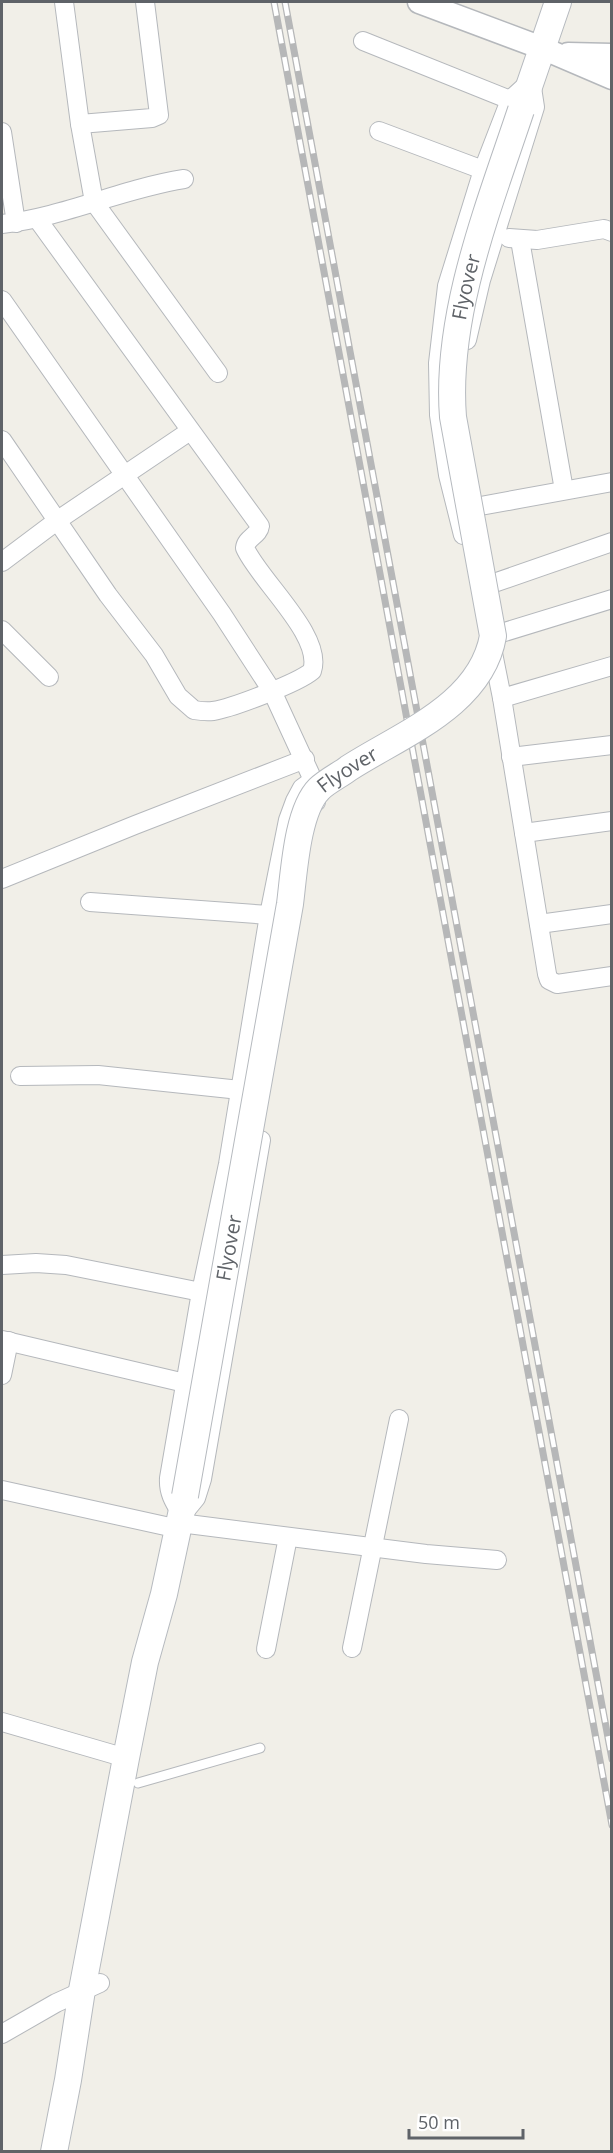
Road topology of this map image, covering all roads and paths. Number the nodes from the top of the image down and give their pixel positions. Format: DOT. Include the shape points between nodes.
graph roads {
  1 [pos="64,2"];
  2 [pos="145,2"];
  3 [pos="419,2"];
  4 [pos="558,2"];
  5 [pos="363,41"];
  6 [pos="549,51"];
  7 [pos="612,55"];
  8 [pos="612,78"];
  9 [pos="531,81"];
  10 [pos="516,105"];
  11 [pos="80,123"];
  12 [pos="379,131"];
  13 [pos="2,132"];
  14 [pos="483,170"];
  15 [pos="184,179"];
  16 [pos="94,201"];
  17 [pos="38,220"];
  18 [pos="9,223"];
  19 [pos="612,232"];
  20 [pos="496,236"];
  21 [pos="520,240"];
  22 [pos="2,300"];
  23 [pos="218,373"];
  24 [pos="190,431"];
  25 [pos="2,440"];
  26 [pos="125,474"];
  27 [pos="612,482"];
  28 [pos="564,490"];
  29 [pos="475,507"];
  30 [pos="58,520"];
  31 [pos="612,542"];
  32 [pos="2,562"];
  33 [pos="490,584"];
  34 [pos="612,598"];
  35 [pos="2,630"];
  36 [pos="498,634"];
  37 [pos="496,665"];
  38 [pos="612,666"];
  39 [pos="49,677"];
  40 [pos="272,691"];
  41 [pos="502,698"];
  42 [pos="612,745"];
  43 [pos="511,757"];
  44 [pos="305,759"];
  45 [pos="313,780"];
  46 [pos="612,820"];
  47 [pos="524,833"];
  48 [pos="2,879"];
  49 [pos="90,902"];
  50 [pos="612,914"];
  51 [pos="269,915"];
  52 [pos="539,924"];
  53 [pos="612,976"];
  54 [pos="20,1076"];
  55 [pos="240,1090"];
  56 [pos="2,1265"];
  57 [pos="201,1292"];
  58 [pos="5,1340"];
  59 [pos="2,1375"];
  60 [pos="185,1383"];
  61 [pos="399,1419"];
  62 [pos="2,1490"];
  63 [pos="181,1516"];
  64 [pos="288,1537"];
  65 [pos="374,1547"];
  66 [pos="497,1560"];
  67 [pos="164,1594"];
  68 [pos="352,1648"];
  69 [pos="267,1649"];
  70 [pos="2,1722"];
  71 [pos="260,1748"];
  72 [pos="126,1758"];
  73 [pos="138,1783"];
  74 [pos="91,1987"];
  75 [pos="2,2034"];
  76 [pos="54,2151"];
  77 [pos="70,2151"];
  1 -- 11 [label="street"];
  2 -- 11 [label="street" via="159,115"];
  3 -- 6 [label="street"];
  4 -- 6 [label="main road, Flyover"];
  5 -- 10 [label="street"];
  6 -- 7 [label="street"];
  6 -- 8 [label="street"];
  6 -- 9 [label="main road, Flyover"];
  9 -- 10 [label="main road, Flyover"];
  9 -- 20 [label="street" via="535,107"];
  10 -- 14 [label="street"];
  10 -- 63 [label="main road, Flyover, bridge" via="458,319 450,388 493,636 490,649 472,682 445,709 318,789 302,824"];
  11 -- 16 [label="street"];
  12 -- 14 [label="street"];
  13 -- 18 [label="street"];
  14 -- 37 [label="street" via="447,286 437,381 448,475"];
  15 -- 16 [label="street"];
  16 -- 17 [label="street"];
  16 -- 23 [label="street"];
  17 -- 18 [label="street"];
  17 -- 24 [label="street"];
  19 -- 21 [label="street" via="604,229"];
  20 -- 21 [label="street"];
  20 -- 29 [label="street" via="481,280 459,383 460,422"];
  21 -- 28 [label="street"];
  22 -- 26 [label="street"];
  24 -- 26 [label="street"];
  24 -- 40 [label="street" via="260,526 246,543 246,551 312,647 312,671"];
  25 -- 30 [label="street"];
  26 -- 30 [label="street"];
  26 -- 40 [label="street"];
  27 -- 28 [label="street"];
  28 -- 29 [label="street"];
  29 -- 33 [label="street"];
  30 -- 32 [label="street"];
  30 -- 40 [label="street" via="186,705 194,710 213,711"];
  31 -- 33 [label="street"];
  33 -- 36 [label="street"];
  34 -- 36 [label="street"];
  35 -- 39 [label="street"];
  36 -- 37 [label="street"];
  37 -- 41 [label="street"];
  38 -- 41 [label="street"];
  40 -- 44 [label="street"];
  41 -- 43 [label="street"];
  42 -- 43 [label="street"];
  43 -- 47 [label="street"];
  44 -- 45 [label="street"];
  44 -- 48 [label="street"];
  45 -- 51 [label="street" via="302,788 288,820"];
  45 -- 63 [label="street" via="315,816 202,1479 196,1498"];
  46 -- 47 [label="street"];
  47 -- 52 [label="street"];
  49 -- 51 [label="street"];
  50 -- 52 [label="street"];
  51 -- 55 [label="street"];
  52 -- 53 [label="street" via="547,974 553,982"];
  54 -- 55 [label="street" via="98,1075"];
  55 -- 57 [label="street"];
  56 -- 57 [label="street" via="66,1265"];
  57 -- 60 [label="street"];
  58 -- 59 [label="street"];
  58 -- 60 [label="street"];
  60 -- 63 [label="street" via="168,1489"];
  61 -- 65 [label="street"];
  62 -- 63 [label="street"];
  63 -- 64 [label="street"];
  63 -- 67 [label="main road, Flyover"];
  64 -- 65 [label="street"];
  64 -- 69 [label="street"];
  65 -- 66 [label="street"];
  65 -- 68 [label="street"];
  67 -- 72 [label="main road"];
  67 -- 73 [label="main road" via="160,1665"];
  70 -- 72 [label="street"];
  71 -- 73 [label="lane"];
  72 -- 74 [label="main road"];
  73 -- 74 [label="main road"];
  74 -- 75 [label="street"];
  74 -- 76 [label="main road"];
  74 -- 77 [label="main road"];
}
